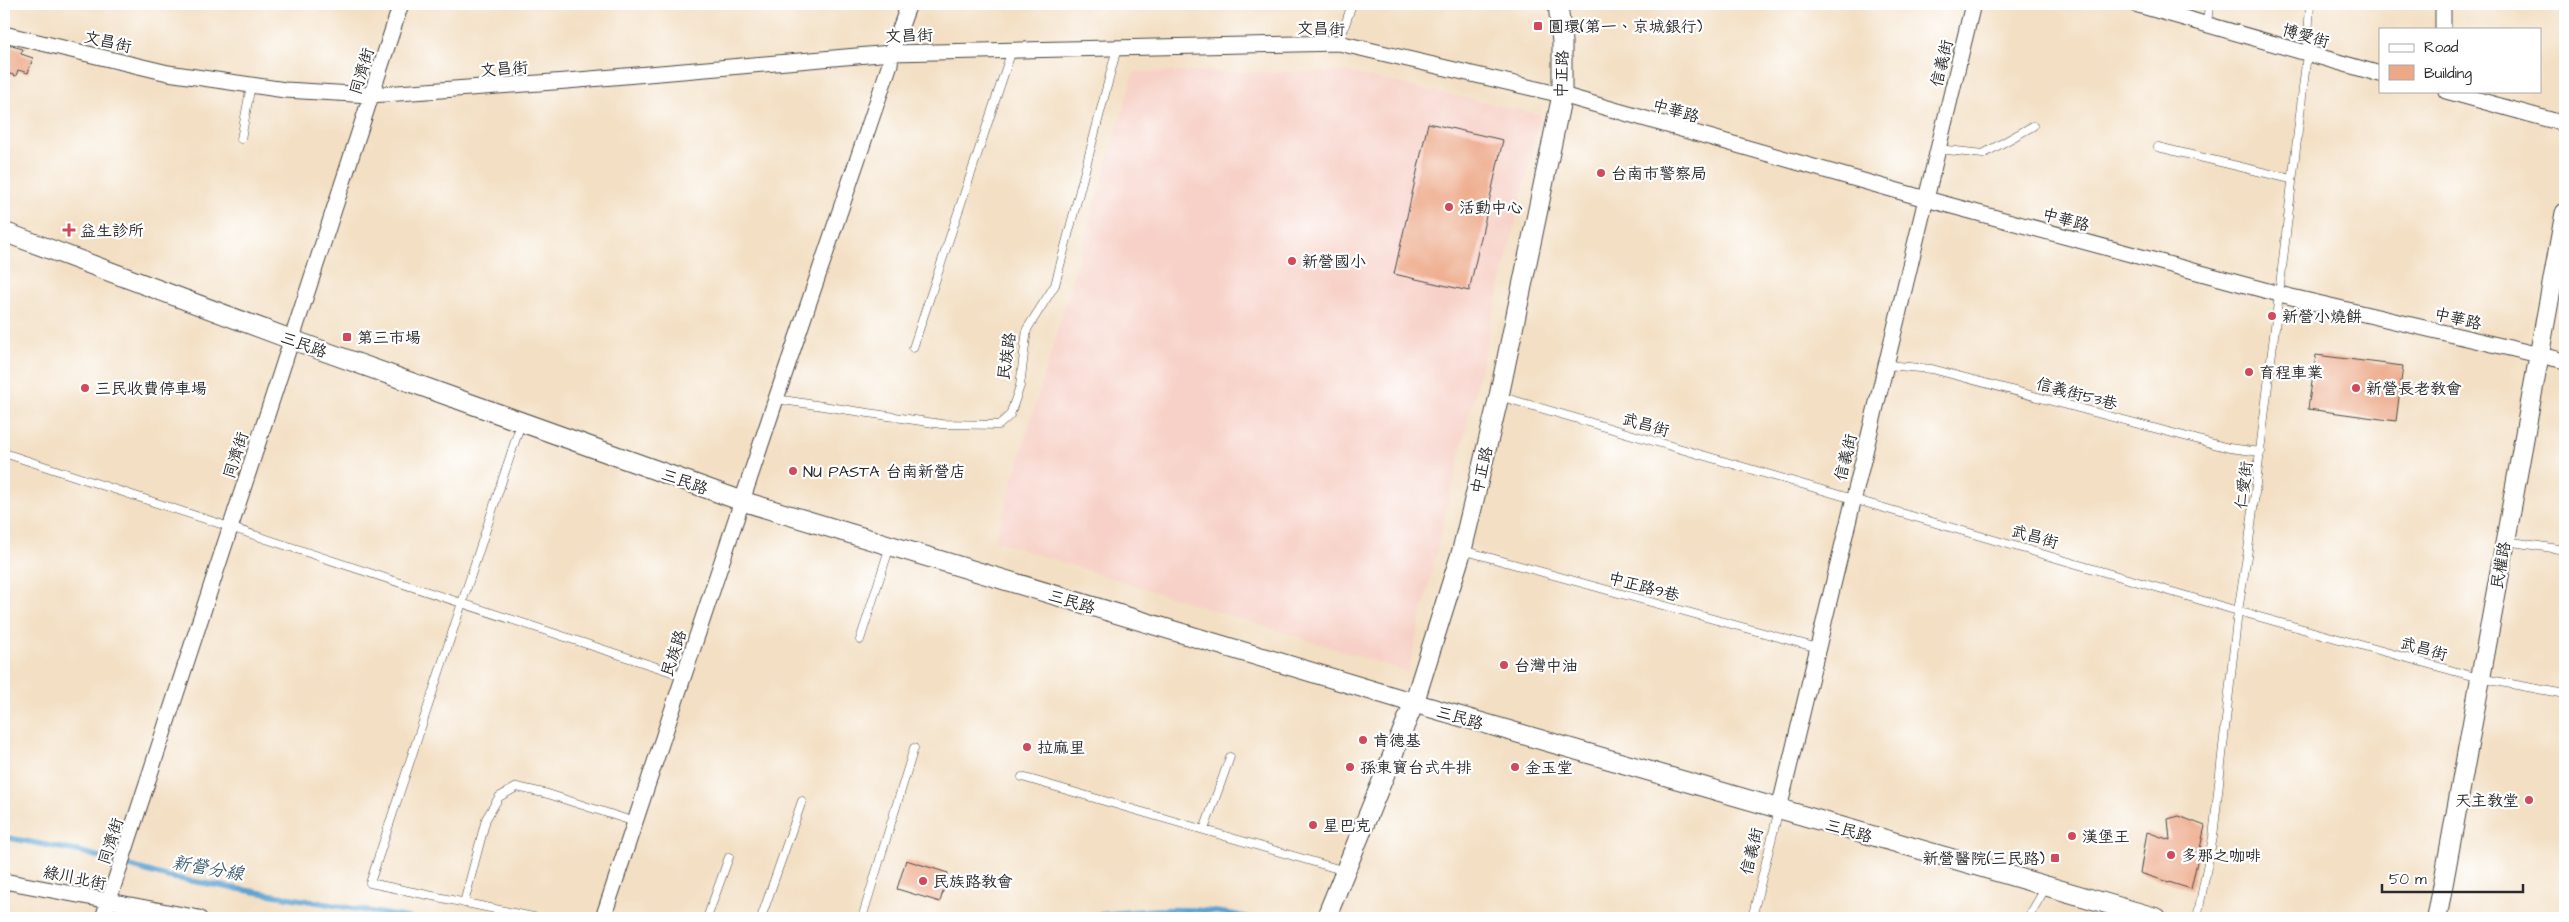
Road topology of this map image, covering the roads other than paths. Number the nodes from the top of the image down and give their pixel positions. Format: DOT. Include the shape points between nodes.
graph roads {
  1 [pos="402,4"];
  2 [pos="909,4"];
  3 [pos="1352,4"];
  4 [pos="1558,4"];
  5 [pos="1973,4"];
  6 [pos="2135,4"];
  7 [pos="2209,4"];
  8 [pos="2310,4"];
  9 [pos="2444,4"];
  10 [pos="2207,24"];
  11 [pos="2443,28"];
  12 [pos="4,34"];
  13 [pos="1339,43"];
  14 [pos="1117,48"];
  15 [pos="1012,50"];
  16 [pos="890,52"];
  17 [pos="2307,54"];
  18 [pos="2379,74"];
  19 [pos="251,85"];
  20 [pos="2450,92"];
  21 [pos="370,95"];
  22 [pos="1562,96"];
  23 [pos="2565,124"];
  24 [pos="2033,126"];
  25 [pos="241,139"];
  26 [pos="2158,147"];
  27 [pos="1938,149"];
  28 [pos="2291,179"];
  29 [pos="1926,199"];
  30 [pos="2565,213"];
  31 [pos="4,232"];
  32 [pos="2279,294"];
  33 [pos="290,339"];
  34 [pos="913,348"];
  35 [pos="2540,356"];
  36 [pos="2565,361"];
  37 [pos="1886,365"];
  38 [pos="1498,396"];
  39 [pos="776,399"];
  40 [pos="521,422"];
  41 [pos="2261,452"];
  42 [pos="4,453"];
  43 [pos="1854,497"];
  44 [pos="742,500"];
  45 [pos="231,528"];
  46 [pos="2505,541"];
  47 [pos="890,546"];
  48 [pos="1462,550"];
  49 [pos="2565,550"];
  50 [pos="461,603"];
  51 [pos="2238,611"];
  52 [pos="860,640"];
  53 [pos="1818,648"];
  54 [pos="684,676"];
  55 [pos="2479,678"];
  56 [pos="2565,694"];
  57 [pos="1414,703"];
  58 [pos="914,748"];
  59 [pos="1230,757"];
  60 [pos="1022,777"];
  61 [pos="802,801"];
  62 [pos="1779,809"];
  63 [pos="635,822"];
  64 [pos="1204,830"];
  65 [pos="729,857"];
  66 [pos="1345,871"];
  67 [pos="4,881"];
  68 [pos="2046,887"];
  69 [pos="109,902"];
  70 [pos="464,903"];
  71 [pos="1330,917"];
  72 [pos="103,918"];
  73 [pos="199,918"];
  74 [pos="538,918"];
  75 [pos="604,918"];
  76 [pos="707,918"];
  77 [pos="761,918"];
  78 [pos="862,918"];
  79 [pos="1752,918"];
  80 [pos="2028,918"];
  81 [pos="2157,918"];
  82 [pos="2197,918"];
  83 [pos="2437,918"];
  1 -- 21 [label="street, 同濟街"];
  2 -- 16 [label="street, 民族路"];
  3 -- 13 [label="lane"];
  4 -- 22 [label="street, 中正路"];
  5 -- 27 [label="street, 信義街"];
  6 -- 10 [label="street, 博愛街"];
  7 -- 10 [label="lane"];
  8 -- 17 [label="lane, 仁愛街"];
  9 -- 11 [label="street"];
  10 -- 17 [label="street, 博愛街"];
  12 -- 19 [label="street, 文昌街" via="168,73"];
  13 -- 14 [label="street, 文昌街"];
  13 -- 22 [label="street, 文昌街"];
  14 -- 15 [label="street, 文昌街"];
  14 -- 39 [label="lane, 民族路" via="1055,285 1027,329 1020,386 1010,414 999,425 941,424"];
  15 -- 16 [label="street, 文昌街"];
  15 -- 34 [label="lane"];
  16 -- 21 [label="street, 文昌街"];
  16 -- 39 [label="street, 民族路" via="890,64"];
  17 -- 18 [label="street, 博愛街"];
  17 -- 28 [label="lane, 仁愛街"];
  19 -- 21 [label="street, 文昌街"];
  19 -- 25 [label="lane"];
  20 -- 23 [label="street"];
  21 -- 33 [label="street, 同濟街"];
  22 -- 29 [label="street, 中華路"];
  22 -- 38 [label="street, 中正路"];
  24 -- 27 [label="lane" via="1983,154"];
  26 -- 28 [label="lane"];
  27 -- 29 [label="street, 信義街"];
  28 -- 32 [label="lane, 仁愛街"];
  29 -- 32 [label="street, 中華路"];
  29 -- 37 [label="street, 信義街"];
  30 -- 35 [label="street, 民權路"];
  31 -- 33 [label="street, 三民路"];
  32 -- 35 [label="street, 中華路"];
  32 -- 41 [label="lane, 仁愛街"];
  33 -- 40 [label="street, 三民路"];
  33 -- 45 [label="street, 同濟街"];
  35 -- 36 [label="street, 中華路"];
  35 -- 46 [label="street, 民權路"];
  37 -- 41 [label="lane, 信義街53巷" via="1932,369 2229,448"];
  37 -- 43 [label="street, 信義街"];
  38 -- 43 [label="lane, 武昌街"];
  38 -- 48 [label="street, 中正路"];
  39 -- 44 [label="street, 民族路"];
  40 -- 44 [label="street, 三民路"];
  40 -- 50 [label="lane"];
  41 -- 51 [label="lane, 仁愛街"];
  42 -- 45 [label="lane"];
  43 -- 51 [label="lane, 武昌街"];
  43 -- 53 [label="street, 信義街"];
  44 -- 47 [label="street, 三民路"];
  44 -- 54 [label="street, 民族路"];
  45 -- 50 [label="lane"];
  45 -- 69 [label="street, 同濟街"];
  46 -- 49 [label="lane"];
  46 -- 55 [label="street, 民權路"];
  47 -- 52 [label="lane"];
  47 -- 57 [label="street, 三民路"];
  48 -- 53 [label="lane, 中正路9巷"];
  48 -- 57 [label="street, 中正路"];
  50 -- 54 [label="lane"];
  50 -- 70 [label="lane" via="370,883"];
  51 -- 55 [label="lane, 武昌街"];
  51 -- 82 [label="lane, 仁愛街" via="2213,837"];
  53 -- 62 [label="street, 信義街"];
  54 -- 63 [label="street, 民族路"];
  55 -- 56 [label="lane, 武昌街"];
  55 -- 83 [label="street, 民權路"];
  57 -- 62 [label="street, 三民路"];
  57 -- 66 [label="street, 中正路"];
  58 -- 78 [label="lane"];
  59 -- 64 [label="lane"];
  60 -- 64 [label="lane"];
  61 -- 77 [label="lane"];
  62 -- 68 [label="street, 三民路"];
  62 -- 79 [label="lane, 信義街"];
  63 -- 70 [label="lane" via="517,787 499,797 486,819"];
  63 -- 75 [label="street, 民族路"];
  64 -- 66 [label="lane"];
  65 -- 76 [label="lane"];
  66 -- 71 [label="street, 中正路"];
  67 -- 69 [label="street, 綠川北街"];
  68 -- 80 [label="lane"];
  68 -- 81 [label="street, 三民路"];
  69 -- 72 [label="street, 同濟街"];
  69 -- 73 [label="street, 綠川北街"];
  70 -- 74 [label="lane"];
}
